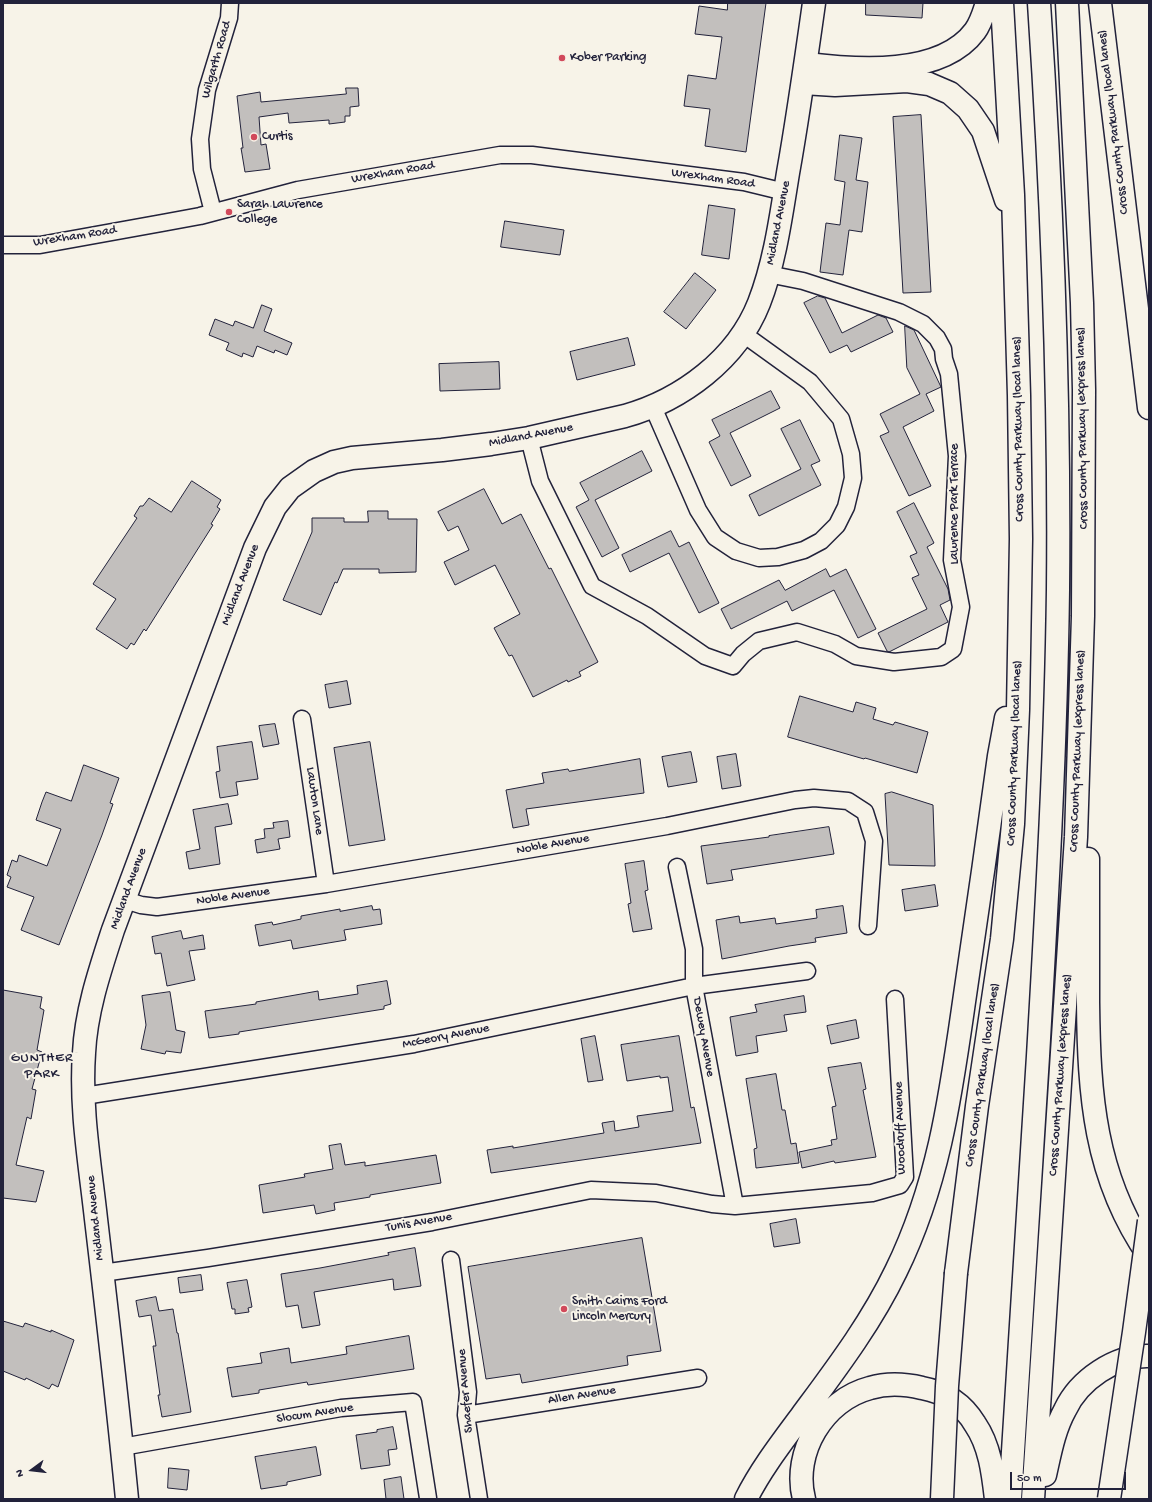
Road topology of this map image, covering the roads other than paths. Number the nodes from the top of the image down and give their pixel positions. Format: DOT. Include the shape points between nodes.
graph roads {
  1 [pos="230,3"];
  2 [pos="814,3"];
  3 [pos="987,3"];
  4 [pos="1002,3"];
  5 [pos="1039,3"];
  6 [pos="1067,3"];
  7 [pos="1100,3"];
  8 [pos="804,74"];
  9 [pos="785,192"];
  10 [pos="213,212"];
  11 [pos="1014,227"];
  12 [pos="3,245"];
  13 [pos="768,274"];
  14 [pos="742,334"];
  15 [pos="653,407"];
  16 [pos="1149,408"];
  17 [pos="529,438"];
  18 [pos="1083,616"];
  19 [pos="1019,654"];
  20 [pos="302,719"];
  21 [pos="677,867"];
  22 [pos="326,884"];
  23 [pos="125,900"];
  24 [pos="868,926"];
  25 [pos="807,971"];
  26 [pos="694,986"];
  27 [pos="895,999"];
  28 [pos="84,1096"];
  29 [pos="735,1206"];
  30 [pos="1149,1221"];
  31 [pos="1149,1256"];
  32 [pos="451,1260"];
  33 [pos="102,1273"];
  34 [pos="1149,1356"];
  35 [pos="698,1378"];
  36 [pos="466,1415"];
  37 [pos="122,1447"];
  38 [pos="428,1498"];
  39 [pos="127,1499"];
  40 [pos="479,1499"];
  41 [pos="746,1499"];
  42 [pos="804,1499"];
  43 [pos="942,1499"];
  44 [pos="996,1499"];
  45 [pos="1010,1499"];
  46 [pos="1033,1499"];
  47 [pos="1039,1499"];
  48 [pos="1109,1499"];
  1 -- 10 [label="street, Wilgarth Road" via="229,18 207,90 200,139 202,169"];
  2 -- 8 [label="main road, Midland Avenue"];
  3 -- 8 [label="main road" via="979,24 969,38 962,45 932,60 904,66 835,67"];
  4 -- 11 [label="main road, Cross County Parkway (local lanes)"];
  5 -- 45 [label="main road, Cross County Parkway (express lanes)" via="1050,188 1058,439 1058,605 1047,905"];
  6 -- 18 [label="main road, Cross County Parkway (express lanes)" via="1082,310"];
  7 -- 16 [label="main road, Cross County Parkway (local lanes)"];
  8 -- 9 [label="main road, Midland Avenue"];
  8 -- 11 [label="main road" via="841,85 907,81 929,84 950,93 968,109 982,130"];
  9 -- 10 [label="street, Wrexham Road" via="729,180 532,155 500,155 298,190"];
  9 -- 13 [label="main road, Midland Avenue"];
  10 -- 12 [label="street, Wrexham Road" via="40,245"];
  11 -- 19 [label="main road, Cross County Parkway (local lanes)" via="1021,539"];
  13 -- 14 [label="main road, Midland Avenue" via="759,304"];
  13 -- 17 [label="street, Lawrence Park Terrace" via="803,281 899,312 923,324 937,338 943,349 949,374 957,456 952,560 961,607 953,650 941,657 894,662 856,656 836,644 797,632 759,641 733,666 705,656 647,616 592,586 540,481"];
  14 -- 15 [label="main road, Midland Avenue" via="710,371 681,392"];
  14 -- 15 [label="street" via="810,382 840,419 851,454 853,478 846,506 837,525 821,541 804,550 778,557 759,558 736,551 715,537 698,510"];
  15 -- 17 [label="main road, Midland Avenue"];
  17 -- 23 [label="main road, Midland Avenue" via="442,450 352,458 314,470 290,488 275,507 255,548"];
  18 -- 31 [label="main road" via="1088,816 1088,1015 1093,1108 1102,1155 1110,1179 1132,1228"];
  18 -- 46 [label="main road, Cross County Parkway (express lanes)" via="1072,898"];
  19 -- 41 [label="main road" via="999,756 951,1097 926,1198 906,1249 876,1308 853,1345 771,1457"];
  19 -- 43 [label="main road, Cross County Parkway (local lanes), bridge" via="1008,882 956,1273"];
  20 -- 22 [label="street, Lawton Lane"];
  21 -- 26 [label="street, Dewey Avenue" via="694,950"];
  22 -- 23 [label="street, Noble Avenue" via="157,907"];
  22 -- 24 [label="street, Noble Avenue" via="814,798 848,801 865,812 874,841"];
  23 -- 28 [label="main road, Midland Avenue" via="100,970 90,1011 84,1053"];
  25 -- 26 [label="street, McGeory Avenue"];
  26 -- 28 [label="street, McGeory Avenue" via="414,1044"];
  26 -- 29 [label="street, Dewey Avenue"];
  27 -- 29 [label="street, Woodruff Avenue" via="905,1177 900,1185 872,1193"];
  28 -- 33 [label="main road, Midland Avenue"];
  29 -- 33 [label="street, Tunis Avenue" via="656,1193 590,1190 432,1222"];
  30 -- 48 [label="main road, bridge"];
  32 -- 36 [label="street, Shaefer Avenue" via="468,1392"];
  33 -- 37 [label="main road, Midland Avenue"];
  34 -- 47 [label="main road" via="1118,1362 1105,1369 1091,1378 1071,1399 1059,1423"];
  35 -- 36 [label="street, Allen Avenue"];
  36 -- 40 [label="street, Shaefer Avenue"];
  37 -- 38 [label="street, Slocum Avenue" via="341,1408 413,1402"];
  37 -- 39 [label="main road, Midland Avenue"];
  42 -- 44 [label="main road" via="802,1481 805,1453 823,1419 844,1399 858,1392 871,1387 898,1384 940,1392 966,1412 978,1428 987,1448"];
}
